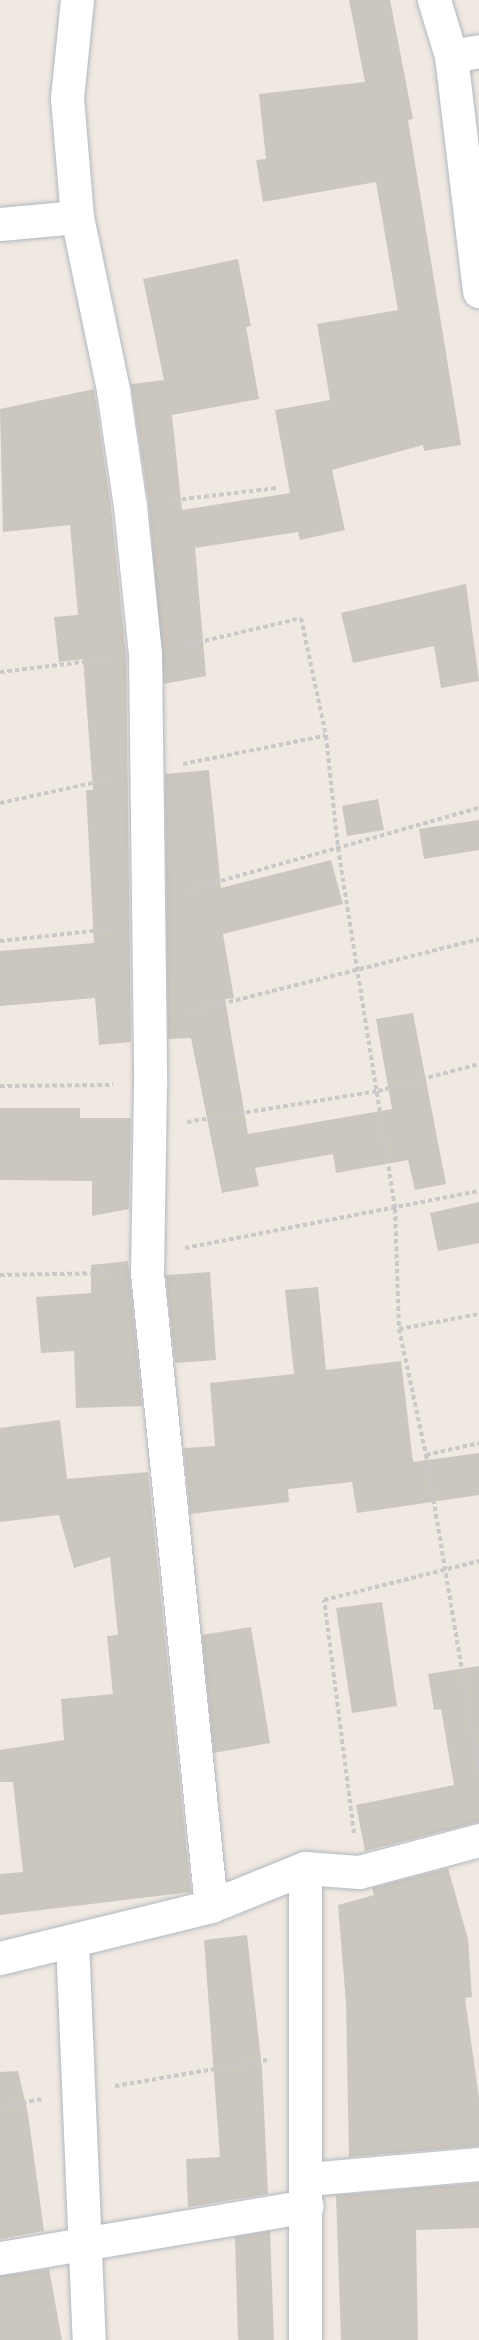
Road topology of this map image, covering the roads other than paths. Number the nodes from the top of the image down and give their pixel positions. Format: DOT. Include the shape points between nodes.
graph roads {
  1 [pos="77,0"];
  2 [pos="434,0"];
  3 [pos="465,54"];
  4 [pos="77,217"];
  5 [pos="0,224"];
  6 [pos="479,291"];
  7 [pos="479,1840"];
  8 [pos="305,1868"];
  9 [pos="211,1906"];
  10 [pos="72,1941"];
  11 [pos="0,1958"];
  12 [pos="479,2164"];
  13 [pos="307,2193"];
  14 [pos="85,2242"];
  15 [pos="0,2258"];
  16 [pos="89,2340"];
  17 [pos="305,2340"];
  1 -- 4 [label="street" via="67,98"];
  2 -- 3 [label="street"];
  3 -- 6 [label="street"];
  4 -- 5 [label="street"];
  4 -- 9 [label="street" via="114,390 145,654 149,770 148,1264"];
  7 -- 8 [label="street" via="359,1872"];
  8 -- 9 [label="street"];
  8 -- 13 [label="street"];
  9 -- 10 [label="street"];
  10 -- 11 [label="street"];
  10 -- 14 [label="street"];
  12 -- 13 [label="street"];
  13 -- 14 [label="street"];
  13 -- 17 [label="street"];
  14 -- 15 [label="street"];
  14 -- 16 [label="street"];
}
